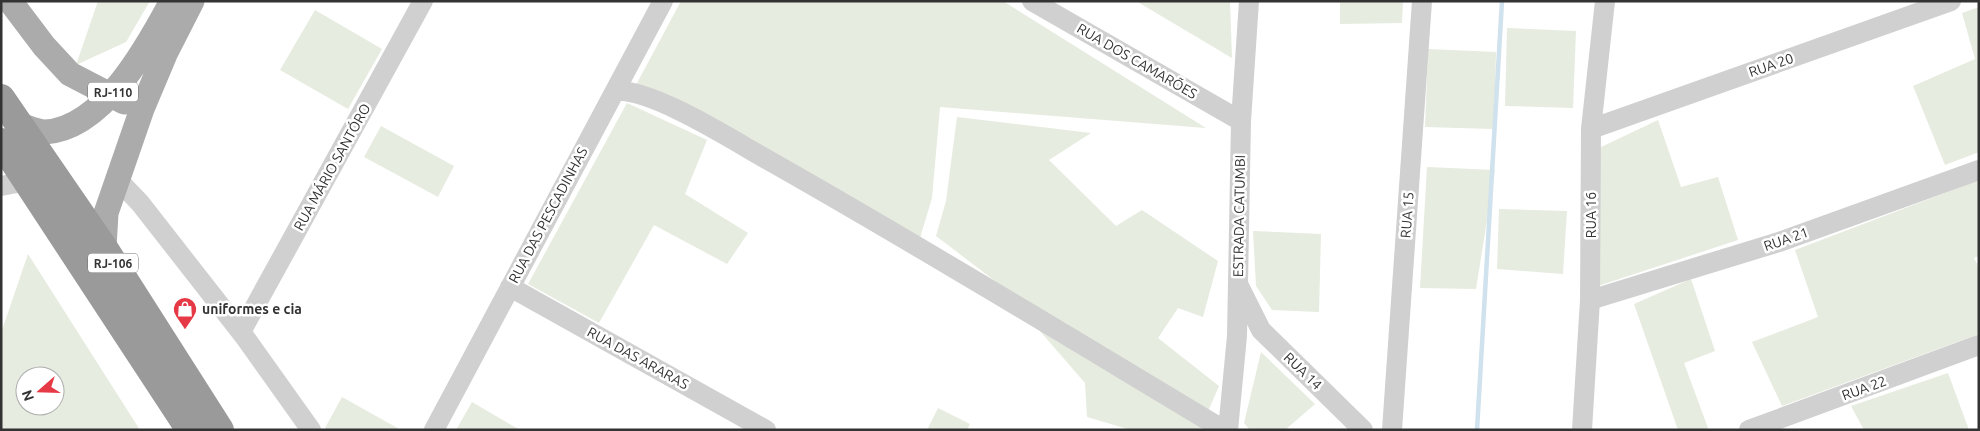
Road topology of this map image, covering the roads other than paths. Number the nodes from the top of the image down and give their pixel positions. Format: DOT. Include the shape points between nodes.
graph roads {
  1 [pos="10,1"];
  2 [pos="423,1"];
  3 [pos="662,1"];
  4 [pos="1032,1"];
  5 [pos="1249,1"];
  6 [pos="1422,1"];
  7 [pos="1605,1"];
  8 [pos="1951,1"];
  9 [pos="179,6"];
  10 [pos="615,91"];
  11 [pos="110,96"];
  12 [pos="1,98"];
  13 [pos="142,109"];
  14 [pos="1241,121"];
  15 [pos="1591,129"];
  16 [pos="10,133"];
  17 [pos="1979,170"];
  18 [pos="117,179"];
  19 [pos="28,181"];
  20 [pos="1,186"];
  21 [pos="104,248"];
  22 [pos="1237,282"];
  23 [pos="510,287"];
  24 [pos="1590,300"];
  25 [pos="1262,330"];
  26 [pos="241,332"];
  27 [pos="1237,336"];
  28 [pos="1979,346"];
  29 [pos="1393,420"];
  30 [pos="1361,428"];
  31 [pos="190,430"];
  32 [pos="220,430"];
  33 [pos="311,430"];
  34 [pos="434,430"];
  35 [pos="766,430"];
  36 [pos="1224,430"];
  37 [pos="1228,430"];
  38 [pos="1582,430"];
  39 [pos="1749,430"];
  1 -- 11 [label="main road" via="70,74"];
  2 -- 26 [label="street, RUA MÁRIO SANTÓRO"];
  3 -- 10 [label="street, RUA DAS PESCADINHAS"];
  4 -- 14 [label="street, RUA DOS CAMARÕES"];
  5 -- 14 [label="street, ESTRADA CATUMBI"];
  6 -- 29 [label="street, RUA 15"];
  7 -- 15 [label="street, RUA 16"];
  8 -- 15 [label="street, RUA 20"];
  9 -- 11 [label="main road, RJ-110"];
  9 -- 13 [label="main road, RJ-110" via="166,52"];
  10 -- 23 [label="street, RUA DAS PESCADINHAS"];
  10 -- 36 [label="street" via="623,90 661,102 701,122 843,202"];
  11 -- 13 [label="main road"];
  11 -- 16 [label="main road, RJ-110" via="80,121 66,128"];
  12 -- 16 [label="highway, RJ-106"];
  13 -- 18 [label="main road, RJ-110"];
  14 -- 22 [label="street, ESTRADA CATUMBI"];
  15 -- 24 [label="street, RUA 16"];
  16 -- 19 [label="highway, RJ-106"];
  16 -- 21 [label="highway, RJ-106"];
  17 -- 24 [label="street, RUA 21" via="1779,242"];
  18 -- 21 [label="main road, RJ-110" via="106,213"];
  18 -- 26 [label="street" via="140,203"];
  19 -- 20 [label="street"];
  19 -- 31 [label="highway, RJ-106"];
  21 -- 32 [label="highway, RJ-106"];
  22 -- 25 [label="street, RUA 14"];
  22 -- 27 [label="street, ESTRADA CATUMBI"];
  23 -- 34 [label="street, RUA DAS PESCADINHAS"];
  23 -- 35 [label="street, RUA DAS ARARAS"];
  24 -- 38 [label="street, RUA 16"];
  25 -- 27 [label="street"];
  25 -- 30 [label="street, RUA 14"];
  26 -- 33 [label="street"];
  27 -- 37 [label="street, ESTRADA CATUMBI"];
  28 -- 39 [label="street, RUA 22"];
  29 -- 30 [label="street"];
}
